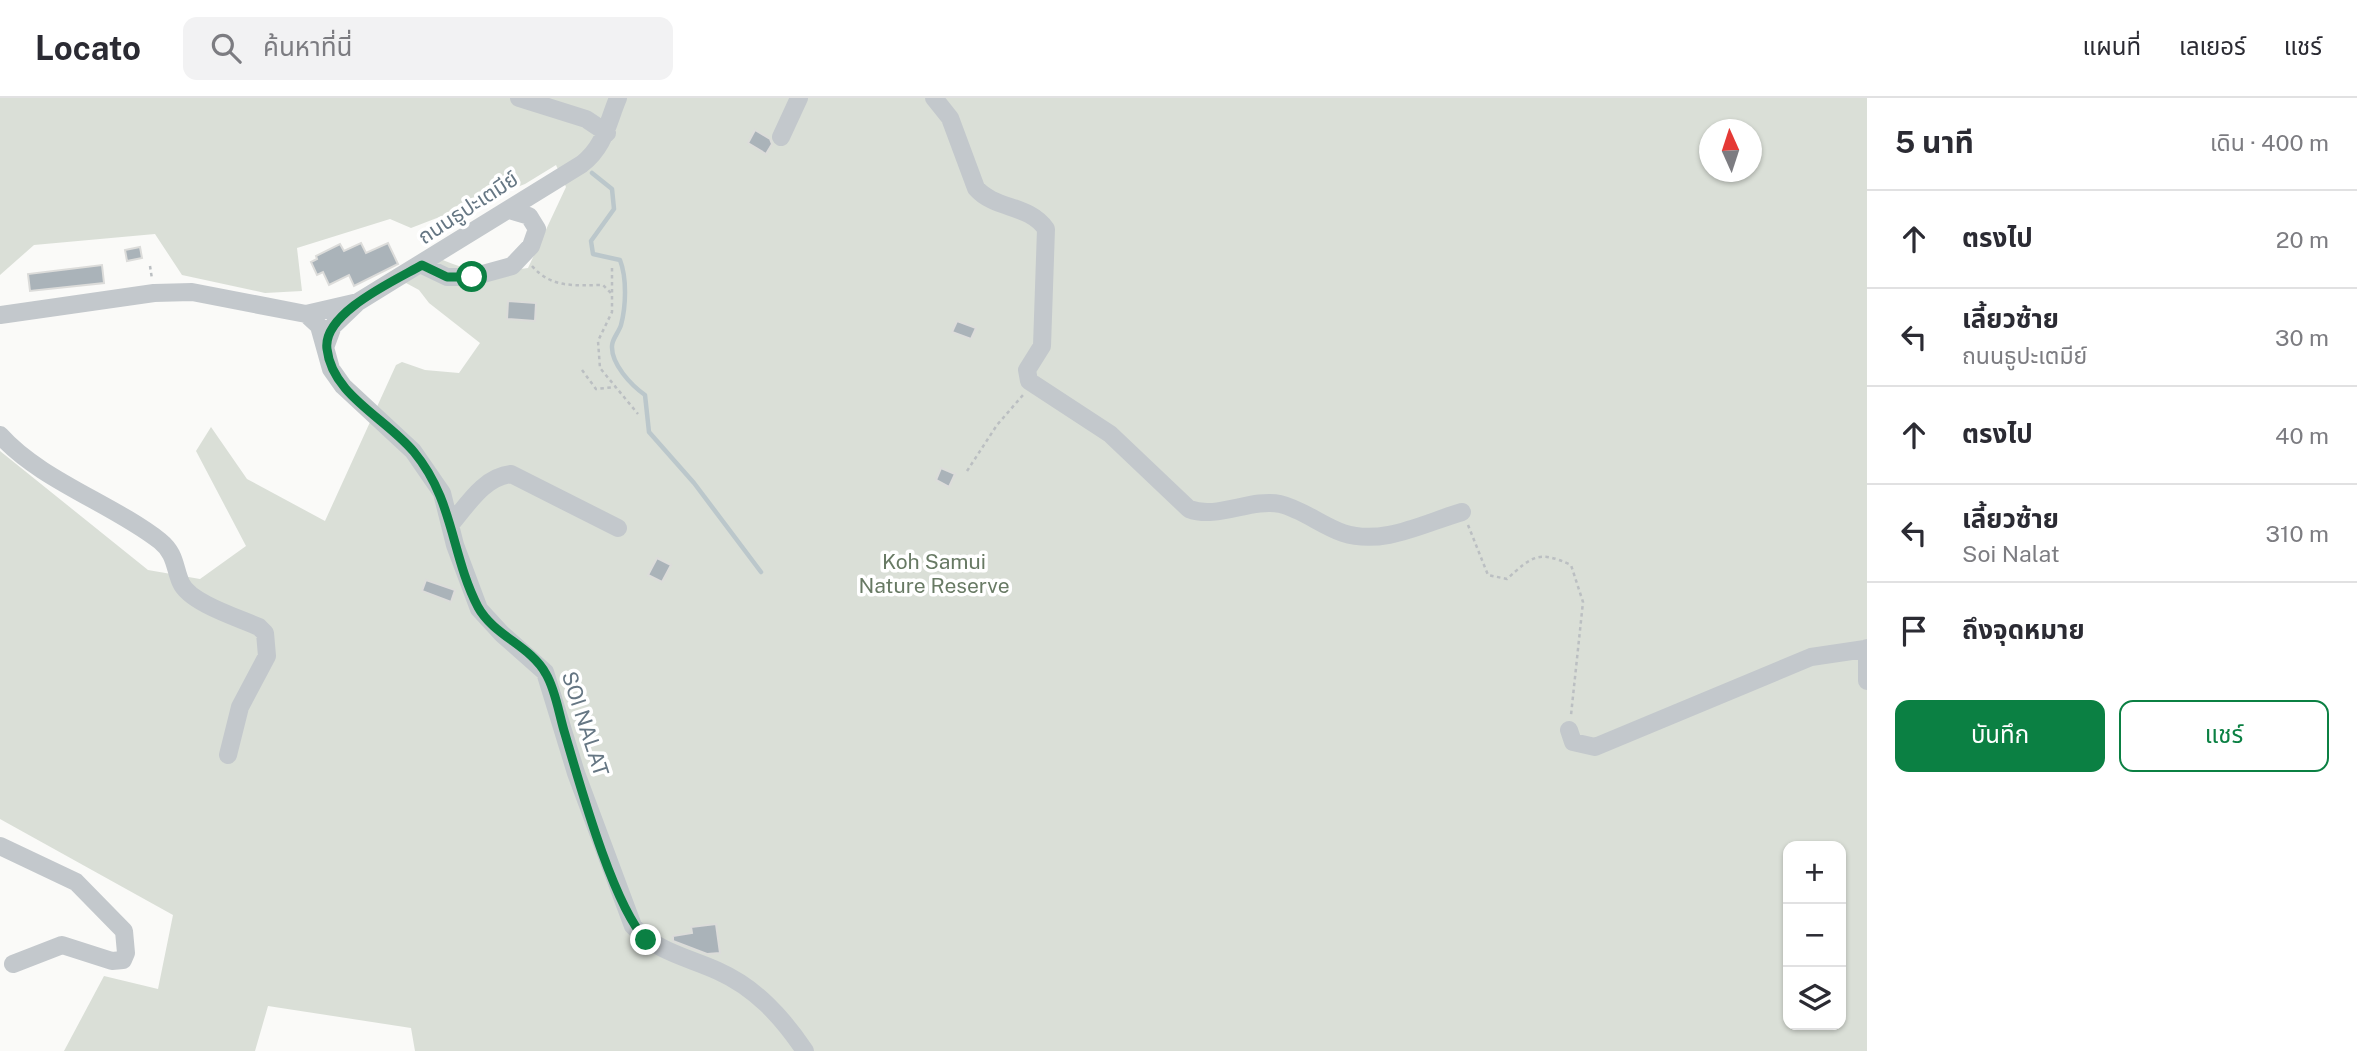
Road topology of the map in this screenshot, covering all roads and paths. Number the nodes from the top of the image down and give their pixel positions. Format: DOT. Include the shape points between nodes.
graph roads {
  1 [pos="519,98"];
  2 [pos="618,98"];
  3 [pos="799,98"];
  4 [pos="934,98"];
  5 [pos="563,105"];
  6 [pos="607,133"];
  7 [pos="781,137"];
  8 [pos="509,210"];
  9 [pos="422,265"];
  10 [pos="612,268"];
  11 [pos="538,273"];
  12 [pos="612,294"];
  13 [pos="358,303"];
  14 [pos="306,314"];
  15 [pos="0,315"];
  16 [pos="326,345"];
  17 [pos="582,370"];
  18 [pos="1032,385"];
  19 [pos="615,387"];
  20 [pos="638,414"];
  21 [pos="0,435"];
  22 [pos="967,471"];
  23 [pos="1462,512"];
  24 [pos="451,524"];
  25 [pos="618,528"];
  26 [pos="1866,648"];
  27 [pos="1867,681"];
  28 [pos="1569,730"];
  29 [pos="228,755"];
  30 [pos="0,846"];
  31 [pos="13,964"];
  32 [pos="805,1051"];
  1 -- 5 [label="street"];
  2 -- 6 [label="street, ถนนธูปะเตมีย์"];
  3 -- 7 [label="street"];
  4 -- 18 [label="street" via="950,118 976,188 983,196 1025,210 1046,229 1042,346 1027,370"];
  5 -- 6 [label="street"];
  6 -- 8 [label="street, ถนนธูปะเตมีย์" via="596,154"];
  8 -- 9 [label="street, ถนนธูปะเตมีย์"];
  8 -- 9 [label="street" via="529,216 537,229 531,246 512,265 472,277 447,277"];
  9 -- 13 [label="street, ถนนธูปะเตมีย์"];
  10 -- 12 [label="path"];
  11 -- 12 [label="path" via="564,286 603,285"];
  12 -- 19 [label="path" via="612,312 598,341 600,368"];
  13 -- 14 [label="street, ถนนธูปะเตมีย์"];
  13 -- 16 [label="street" via="333,326"];
  14 -- 15 [label="street, ถนนธูปะเตมีย์" via="192,292 153,293"];
  14 -- 16 [label="street" via="319,326"];
  16 -- 24 [label="street, SOI NALAT" via="331,369 342,386 414,452 442,493"];
  17 -- 19 [label="path" via="596,389"];
  18 -- 22 [label="path" via="997,425"];
  18 -- 23 [label="street" via="1110,434 1195,511 1279,504 1364,537 1389,537"];
  19 -- 20 [label="path"];
  21 -- 29 [label="street" via="66,484 162,543 175,558 182,584 195,598 265,633 267,656 240,707"];
  23 -- 28 [label="path" via="1489,575 1507,579 1529,559 1549,554 1571,565 1583,602"];
  24 -- 25 [label="street" via="483,486 499,475 511,474"];
  24 -- 32 [label="street, SOI NALAT" via="479,609 545,672 576,773 633,926 662,950 745,985 766,1002"];
  26 -- 27 [label="street"];
  26 -- 28 [label="street" via="1811,657 1595,747 1573,743"];
  30 -- 31 [label="street" via="76,883 124,931 126,943 123,960 112,961 62,945"];
}
